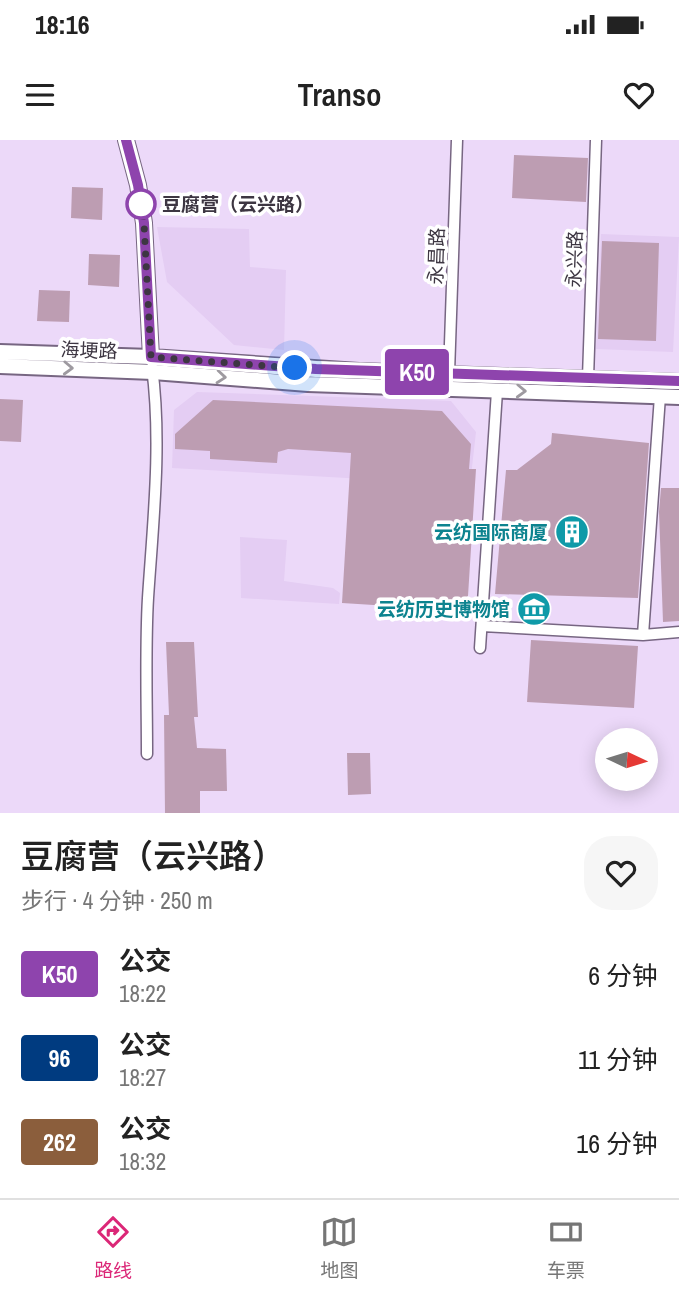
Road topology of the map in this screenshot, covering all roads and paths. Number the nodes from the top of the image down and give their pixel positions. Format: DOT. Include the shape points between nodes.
graph roads {
  1 [pos="126,140"];
  2 [pos="457,140"];
  3 [pos="596,140"];
  4 [pos="0,352"];
  5 [pos="152,364"];
  6 [pos="0,366"];
  7 [pos="449,373"];
  8 [pos="588,378"];
  9 [pos="679,382"];
  10 [pos="497,391"];
  11 [pos="660,396"];
  12 [pos="679,397"];
  13 [pos="482,626"];
  14 [pos="679,632"];
  15 [pos="643,635"];
  16 [pos="480,648"];
  17 [pos="147,754"];
  1 -- 5 [label="main road" via="144,223"];
  2 -- 7 [label="street, 永昌路"];
  3 -- 8 [label="street, 永兴路"];
  4 -- 5 [label="main road, 海埂路"];
  6 -- 5 [label="main road, 海埂路, one-way"];
  5 -- 7 [label="main road, 海埂路"];
  5 -- 10 [label="main road, 海埂路, one-way" via="308,384"];
  5 -- 17 [label="street" via="156,473 148,603"];
  7 -- 8 [label="main road, 海埂路"];
  8 -- 9 [label="main road, 海埂路"];
  10 -- 11 [label="main road, 海埂路, one-way"];
  10 -- 13 [label="street"];
  11 -- 12 [label="main road, 海埂路"];
  11 -- 15 [label="street"];
  13 -- 15 [label="street"];
  13 -- 16 [label="street"];
  14 -- 15 [label="street"];
}
